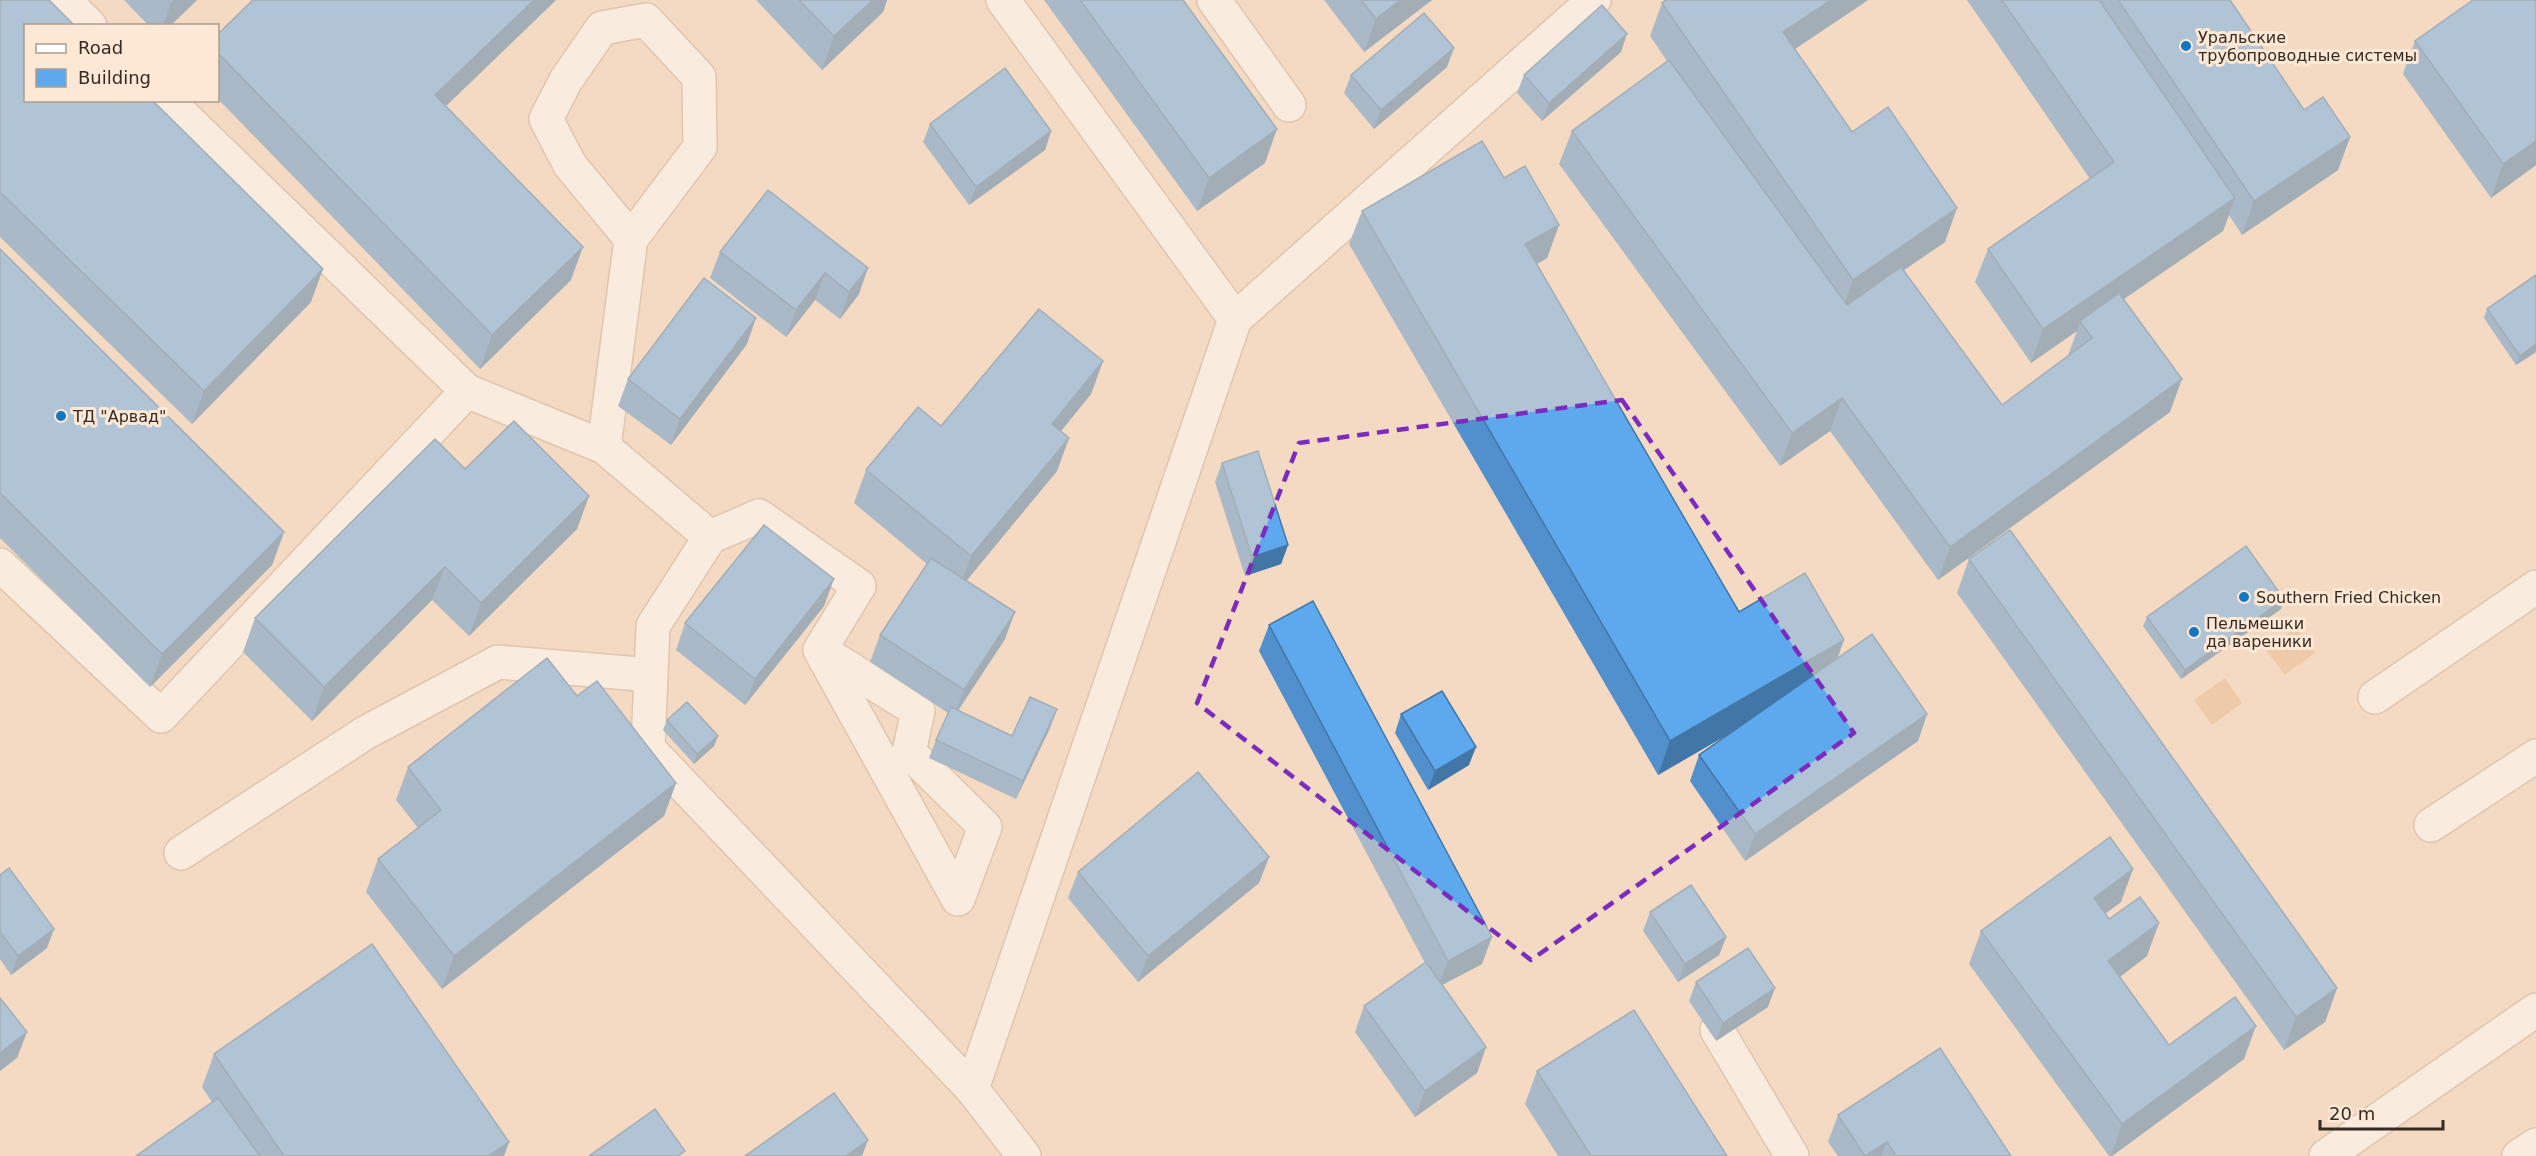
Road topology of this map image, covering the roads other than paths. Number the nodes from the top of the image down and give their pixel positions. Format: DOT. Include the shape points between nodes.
graph roads {
  1 [pos="64,0"];
  2 [pos="1003,0"];
  3 [pos="1214,0"];
  4 [pos="1593,0"];
  5 [pos="88,24"];
  6 [pos="169,102"];
  7 [pos="1289,105"];
  8 [pos="631,240"];
  9 [pos="1235,319"];
  10 [pos="467,391"];
  11 [pos="604,447"];
  12 [pos="710,537"];
  13 [pos="0,565"];
  14 [pos="2536,588"];
  15 [pos="820,651"];
  16 [pos="651,675"];
  17 [pos="2375,697"];
  18 [pos="2536,756"];
  19 [pos="2431,825"];
  20 [pos="181,853"];
  21 [pos="2536,1010"];
  22 [pos="1717,1030"];
  23 [pos="972,1089"];
  24 [pos="2536,1145"];
  25 [pos="1024,1156"];
  26 [pos="1792,1156"];
  27 [pos="2326,1156"];
  28 [pos="2520,1156"];
  1 -- 5 [label="street"];
  2 -- 9 [label="street"];
  3 -- 7 [label="street"];
  4 -- 9 [label="street"];
  6 -- 10 [label="street"];
  8 -- 8 [label="street" via="700,147 699,77 646,20 602,28 566,80 546,119 570,165"];
  8 -- 11 [label="street"];
  9 -- 23 [label="street"];
  10 -- 11 [label="street"];
  10 -- 13 [label="street" via="161,716"];
  11 -- 12 [label="street"];
  12 -- 15 [label="street" via="759,516 859,586"];
  12 -- 16 [label="street" via="653,626"];
  14 -- 17 [label="street"];
  15 -- 15 [label="street" via="918,711 909,752 985,827 958,899"];
  16 -- 20 [label="street" via="498,662 365,733"];
  16 -- 23 [label="street" via="648,748"];
  18 -- 19 [label="street"];
  21 -- 27 [label="street"];
  22 -- 26 [label="street"];
  23 -- 25 [label="street"];
  24 -- 28 [label="street"];
}
